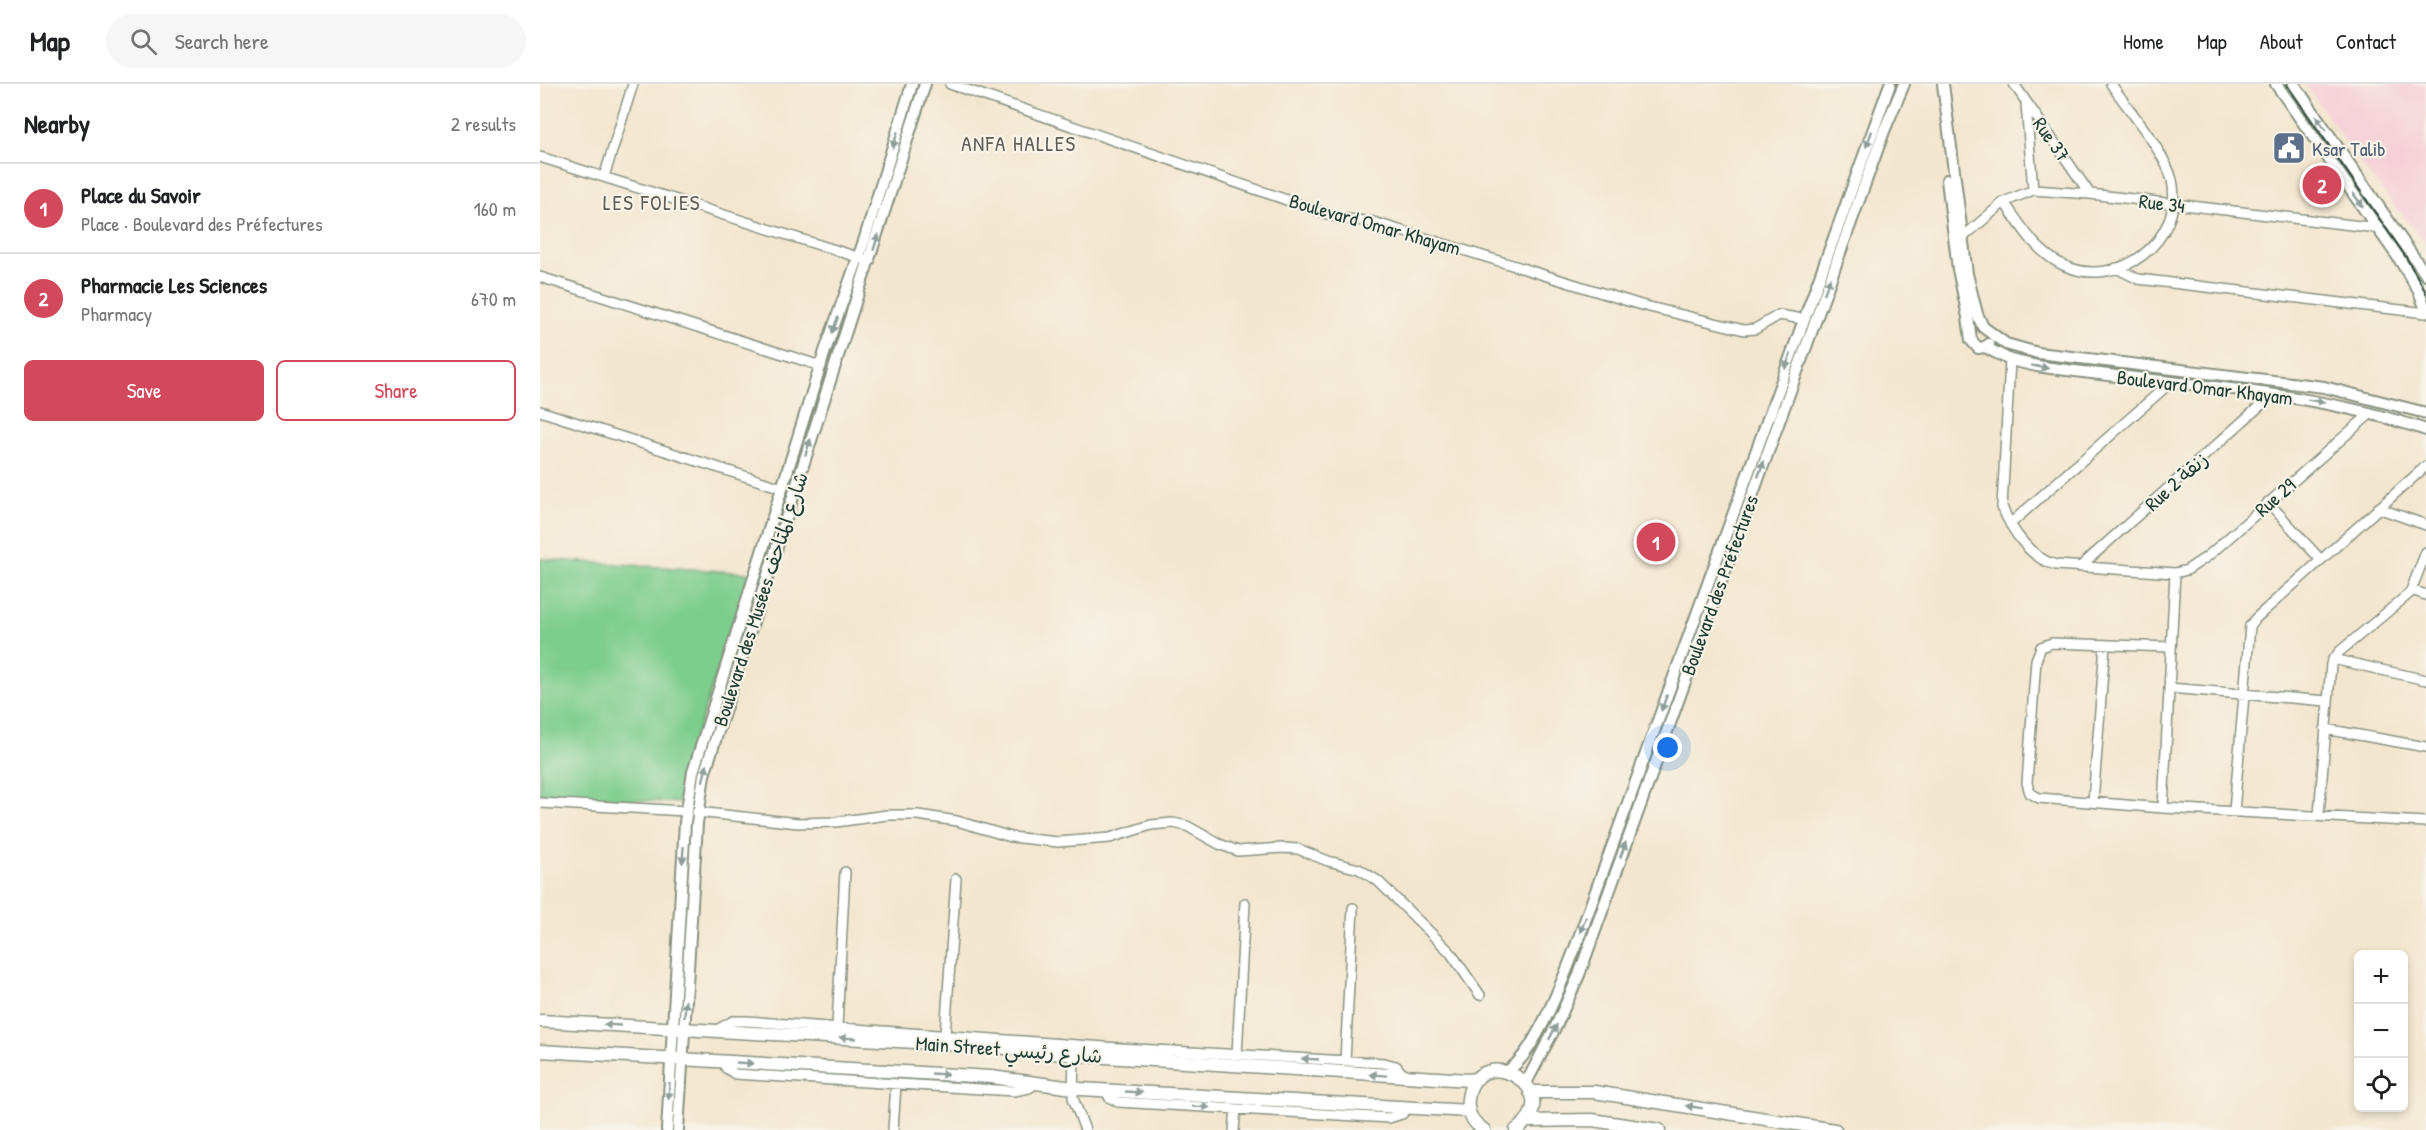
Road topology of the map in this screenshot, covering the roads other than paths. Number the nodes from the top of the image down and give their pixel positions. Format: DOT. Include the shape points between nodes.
graph roads {
  1 [pos="633,84"];
  2 [pos="912,84"];
  3 [pos="925,84"];
  4 [pos="950,84"];
  5 [pos="1890,84"];
  6 [pos="1904,84"];
  7 [pos="1936,84"];
  8 [pos="1943,84"];
  9 [pos="2014,84"];
  10 [pos="2111,84"];
  11 [pos="2276,84"];
  12 [pos="2294,84"];
  13 [pos="2026,102"];
  14 [pos="540,157"];
  15 [pos="604,177"];
  16 [pos="2033,190"];
  17 [pos="2090,195"];
  18 [pos="2004,202"];
  19 [pos="2172,204"];
  20 [pos="2377,228"];
  21 [pos="1962,238"];
  22 [pos="858,258"];
  23 [pos="870,261"];
  24 [pos="2116,268"];
  25 [pos="2426,275"];
  26 [pos="540,277"];
  27 [pos="2426,311"];
  28 [pos="1805,324"];
  29 [pos="1987,330"];
  30 [pos="1971,333"];
  31 [pos="1985,347"];
  32 [pos="2010,360"];
  33 [pos="821,366"];
  34 [pos="2170,383"];
  35 [pos="2271,396"];
  36 [pos="540,411"];
  37 [pos="2371,413"];
  38 [pos="2426,413"];
  39 [pos="2426,430"];
  40 [pos="2426,466"];
  41 [pos="782,488"];
  42 [pos="2268,502"];
  43 [pos="2378,508"];
  44 [pos="2010,524"];
  45 [pos="2426,525"];
  46 [pos="2426,552"];
  47 [pos="1723,556"];
  48 [pos="2320,559"];
  49 [pos="2081,566"];
  50 [pos="2175,573"];
  51 [pos="2412,590"];
  52 [pos="2426,595"];
  53 [pos="2105,645"];
  54 [pos="2171,647"];
  55 [pos="2334,658"];
  56 [pos="2426,680"];
  57 [pos="2169,688"];
  58 [pos="2244,694"];
  59 [pos="2327,701"];
  60 [pos="2325,729"];
  61 [pos="2426,747"];
  62 [pos="2093,802"];
  63 [pos="540,804"];
  64 [pos="2163,808"];
  65 [pos="2234,811"];
  66 [pos="686,812"];
  67 [pos="698,812"];
  68 [pos="2319,815"];
  69 [pos="2426,822"];
  70 [pos="845,872"];
  71 [pos="956,879"];
  72 [pos="1245,903"];
  73 [pos="1353,908"];
  74 [pos="1480,995"];
  75 [pos="540,1021"];
  76 [pos="837,1027"];
  77 [pos="678,1029"];
  78 [pos="716,1031"];
  79 [pos="945,1035"];
  80 [pos="540,1051"];
  81 [pos="1074,1054"];
  82 [pos="1237,1055"];
  83 [pos="676,1059"];
  84 [pos="1345,1061"];
  85 [pos="723,1062"];
  86 [pos="1507,1071"];
  87 [pos="1405,1077"];
  88 [pos="1478,1078"];
  89 [pos="1038,1083"];
  90 [pos="896,1084"];
  91 [pos="1072,1088"];
  92 [pos="1528,1088"];
  93 [pos="1107,1090"];
  94 [pos="1408,1108"];
  95 [pos="1236,1109"];
  96 [pos="1580,1120"];
  97 [pos="1475,1123"];
  98 [pos="1523,1126"];
  99 [pos="667,1130"];
  100 [pos="678,1130"];
  101 [pos="893,1130"];
  102 [pos="1085,1130"];
  103 [pos="1234,1130"];
  104 [pos="1569,1130"];
  105 [pos="1659,1130"];
  106 [pos="1835,1130"];
  1 -- 15 [label="street"];
  2 -- 22 [label="street, Boulevard des Musées شارع المتاحف, one-way"];
  23 -- 3 [label="street, Boulevard des Musées شارع المتاحف, one-way"];
  4 -- 28 [label="street, Boulevard Omar Khayam" via="1340,218 1393,228 1667,312 1744,330 1760,327 1779,315"];
  5 -- 28 [label="street, Boulevard des Préfectures, one-way"];
  28 -- 6 [label="street, Boulevard des Préfectures, one-way"];
  7 -- 30 [label="street" via="1958,269"];
  8 -- 21 [label="street"];
  9 -- 13 [label="street, Rue 37"];
  10 -- 19 [label="street" via="2168,168"];
  11 -- 20 [label="street, one-way"];
  25 -- 12 [label="street, one-way"];
  13 -- 16 [label="street"];
  13 -- 17 [label="street, Rue 37"];
  14 -- 15 [label="street"];
  15 -- 22 [label="street"];
  16 -- 17 [label="street, Rue 34"];
  16 -- 18 [label="street, Rue 34"];
  17 -- 19 [label="street, Rue 34"];
  18 -- 21 [label="street, Rue 34"];
  18 -- 24 [label="street" via="2031,240 2051,259 2089,272"];
  19 -- 20 [label="street, Rue 34"];
  19 -- 24 [label="street" via="2157,242 2143,256"];
  20 -- 27 [label="street" via="2412,278"];
  21 -- 29 [label="street" via="1977,314"];
  22 -- 23 [label="street"];
  22 -- 33 [label="street, Boulevard des Musées شارع المتاحف, one-way"];
  67 -- 23 [label="street, Boulevard des Musées شارع المتاحف, one-way" via="708,763"];
  24 -- 27 [label="street" via="2138,279"];
  26 -- 33 [label="street"];
  28 -- 47 [label="street, Boulevard des Préfectures"];
  29 -- 30 [label="street" via="1975,329"];
  29 -- 31 [label="street" via="1990,342"];
  29 -- 38 [label="street, Boulevard Omar Khayam" via="2006,344 2038,353 2324,387"];
  30 -- 31 [label="street" via="1972,344"];
  31 -- 32 [label="street, Boulevard Omar Khayam"];
  32 -- 34 [label="street, Boulevard Omar Khayam, one-way"];
  32 -- 44 [label="street" via="2001,498"];
  33 -- 41 [label="street, Boulevard des Musées شارع المتاحف"];
  34 -- 35 [label="street, Boulevard Omar Khayam"];
  34 -- 44 [label="street"];
  35 -- 37 [label="street, Boulevard Omar Khayam, one-way"];
  35 -- 49 [label="street, Rue 2 زنقة"];
  36 -- 41 [label="street"];
  37 -- 39 [label="street, Boulevard Omar Khayam"];
  37 -- 42 [label="street, Rue 29"];
  40 -- 43 [label="street"];
  41 -- 66 [label="street, Boulevard des Musées شارع المتاحف" via="696,759"];
  42 -- 48 [label="street"];
  42 -- 50 [label="street, Rue 29" via="2195,566"];
  43 -- 45 [label="street"];
  43 -- 48 [label="street"];
  44 -- 49 [label="street" via="2046,562"];
  46 -- 51 [label="street"];
  47 -- 86 [label="street, Boulevard des Préfectures, one-way" via="1559,988 1524,1055"];
  92 -- 47 [label="street, Boulevard des Préfectures, one-way" via="1575,984"];
  48 -- 58 [label="street" via="2252,623"];
  49 -- 50 [label="street"];
  50 -- 54 [label="street"];
  51 -- 52 [label="street"];
  51 -- 55 [label="street"];
  53 -- 54 [label="street"];
  53 -- 62 [label="street"];
  53 -- 62 [label="street" via="2052,643 2042,647 2036,656 2028,790 2036,797"];
  54 -- 57 [label="street"];
  55 -- 56 [label="street"];
  55 -- 59 [label="street" via="2329,670"];
  57 -- 58 [label="street"];
  57 -- 64 [label="street"];
  58 -- 59 [label="street"];
  58 -- 65 [label="street"];
  59 -- 60 [label="street"];
  60 -- 61 [label="street"];
  60 -- 68 [label="street"];
  62 -- 64 [label="street"];
  63 -- 66 [label="street"];
  64 -- 65 [label="street"];
  65 -- 68 [label="street"];
  66 -- 77 [label="street, Boulevard des Musées شارع المتاحف, one-way"];
  67 -- 74 [label="street" via="798,824 918,815 957,821 1011,837 1058,842 1110,838 1158,823 1173,823 1239,851 1298,849 1359,869 1378,881 1450,952"];
  77 -- 67 [label="street, Boulevard des Musées شارع المتاحف, one-way"];
  68 -- 69 [label="street"];
  70 -- 76 [label="street"];
  71 -- 79 [label="street"];
  72 -- 82 [label="street"];
  73 -- 84 [label="street"];
  77 -- 75 [label="main road, Main Street شارع رئيسي, one-way"];
  76 -- 78 [label="street" via="740,1020"];
  76 -- 79 [label="street"];
  77 -- 78 [label="main road, Main Street شارع رئيسي"];
  77 -- 83 [label="street, Boulevard des Musées شارع المتاحف"];
  81 -- 78 [label="main road, Main Street شارع رئيسي, one-way"];
  79 -- 82 [label="street"];
  80 -- 83 [label="main road, Main Street شارع رئيسي"];
  87 -- 81 [label="main road, Main Street شارع رئيسي, one-way"];
  81 -- 91 [label="street"];
  84 -- 82 [label="street, one-way"];
  83 -- 85 [label="main road, Main Street شارع رئيسي"];
  83 -- 99 [label="street, Boulevard des Musées شارع المتاحف, one-way"];
  83 -- 100 [label="street, Boulevard des Musées شارع المتاحف"];
  84 -- 87 [label="street" via="1392,1064"];
  85 -- 89 [label="main road, Main Street شارع رئيسي, one-way"];
  85 -- 90 [label="street" via="735,1074"];
  86 -- 88 [label="main road, Main Street شارع رئيسي" via="1492,1071"];
  86 -- 92 [label="main road"];
  87 -- 88 [label="main road, Main Street شارع رئيسي"];
  88 -- 97 [label="main road" via="1469,1093"];
  89 -- 90 [label="street" via="1014,1091"];
  89 -- 91 [label="main road, Main Street شارع رئيسي"];
  90 -- 101 [label="street"];
  91 -- 93 [label="main road, Main Street شارع رئيسي"];
  91 -- 102 [label="street" via="1075,1108"];
  92 -- 98 [label="main road" via="1531,1110"];
  106 -- 92 [label="main road, one-way" via="1594,1092"];
  93 -- 94 [label="main road, Main Street شارع رئيسي, one-way"];
  93 -- 95 [label="street, one-way" via="1118,1102"];
  94 -- 95 [label="street" via="1389,1118"];
  94 -- 97 [label="main road, Main Street شارع رئيسي"];
  95 -- 103 [label="street"];
  96 -- 98 [label="main road"];
  96 -- 104 [label="main road"];
  96 -- 105 [label="main road"];
}
